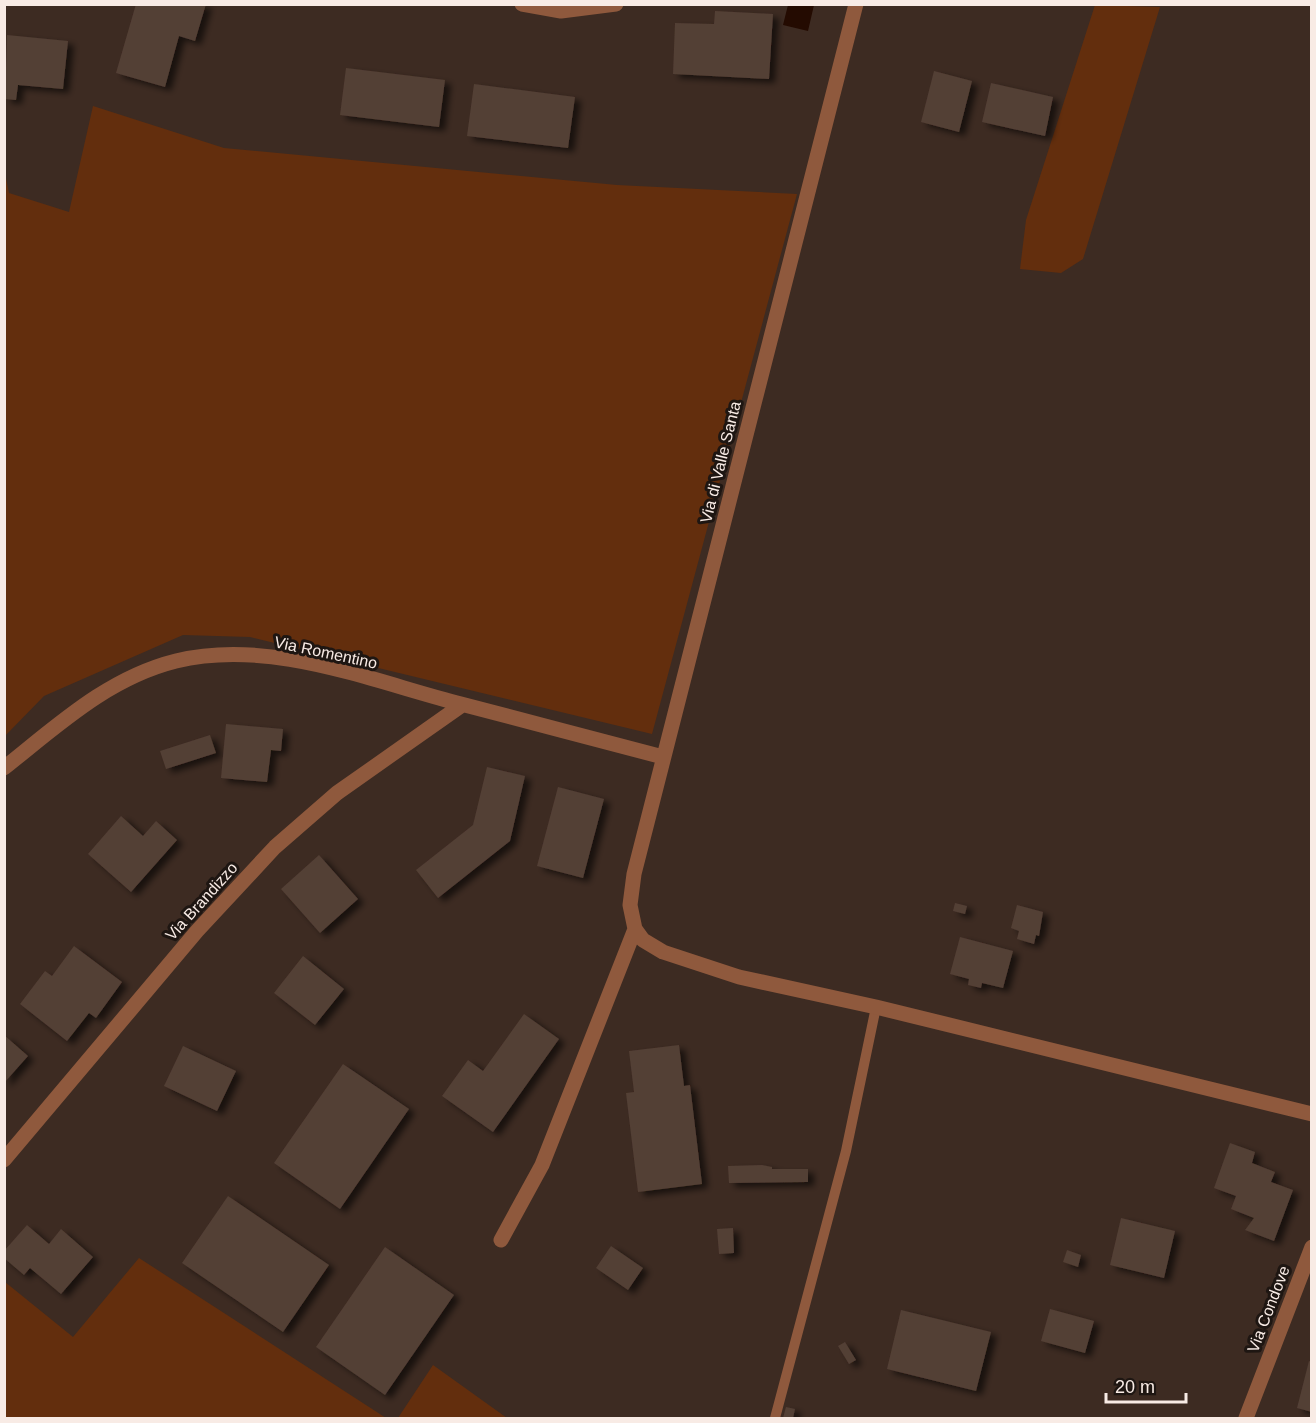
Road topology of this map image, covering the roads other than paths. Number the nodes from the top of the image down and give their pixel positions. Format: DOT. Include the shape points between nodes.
graph roads {
  1 [pos="522,4"];
  2 [pos="616,4"];
  3 [pos="856,4"];
  4 [pos="462,705"];
  5 [pos="663,757"];
  6 [pos="4,768"];
  7 [pos="635,929"];
  8 [pos="876,1007"];
  9 [pos="1311,1114"];
  10 [pos="4,1160"];
  11 [pos="501,1240"];
  12 [pos="1311,1247"];
  13 [pos="775,1419"];
  14 [pos="1246,1419"];
  1 -- 2 [label="street" via="561,11"];
  3 -- 5 [label="street, Via di Valle Santa"];
  4 -- 5 [label="street, Via Romentino"];
  4 -- 6 [label="street, Via Romentino" via="272,657 178,661 118,683 96,696"];
  4 -- 10 [label="street, Via Brandizzo" via="338,793 275,847 197,931"];
  5 -- 7 [label="street, Via di Valle Santa" via="633,874 630,905"];
  7 -- 8 [label="street" via="653,947 739,976"];
  7 -- 11 [label="street" via="542,1165"];
  8 -- 9 [label="street"];
  8 -- 13 [label="lane" via="846,1151"];
  12 -- 14 [label="street, Via Condove"];
}
